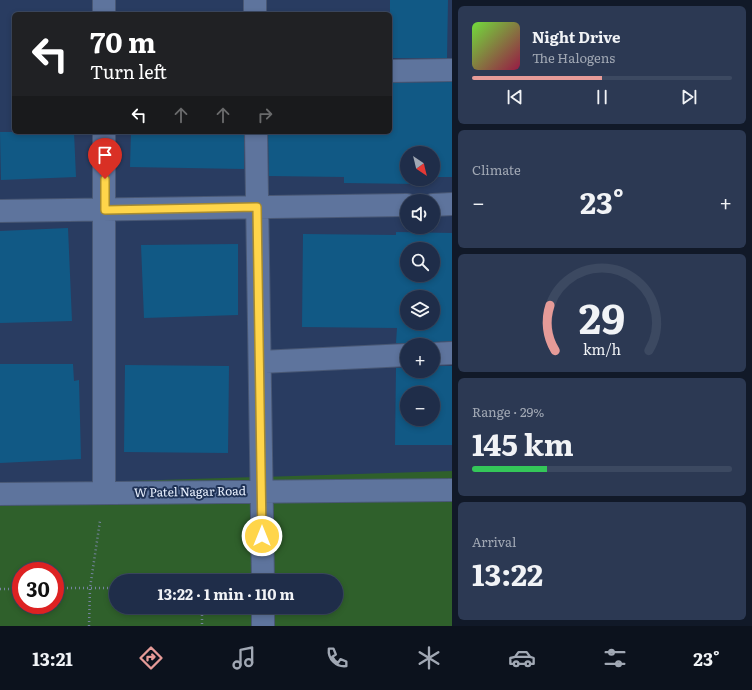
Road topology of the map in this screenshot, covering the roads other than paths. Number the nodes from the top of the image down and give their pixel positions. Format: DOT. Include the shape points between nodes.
graph roads {
  1 [pos="104,0"];
  2 [pos="255,0"];
  3 [pos="104,12"];
  4 [pos="255,12"];
  5 [pos="452,70"];
  6 [pos="392,71"];
  7 [pos="104,134"];
  8 [pos="256,134"];
  9 [pos="452,204"];
  10 [pos="400,205"];
  11 [pos="440,205"];
  12 [pos="257,207"];
  13 [pos="105,210"];
  14 [pos="0,211"];
  15 [pos="452,353"];
  16 [pos="440,354"];
  17 [pos="400,355"];
  18 [pos="260,362"];
  19 [pos="452,490"];
  20 [pos="262,492"];
  21 [pos="104,493"];
  22 [pos="0,494"];
  23 [pos="262,574"];
  24 [pos="263,614"];
  25 [pos="263,626"];
  1 -- 3 [label="street"];
  2 -- 4 [label="street"];
  5 -- 6 [label="street"];
  7 -- 13 [label="street"];
  8 -- 12 [label="street"];
  9 -- 11 [label="street"];
  10 -- 12 [label="street"];
  12 -- 13 [label="street"];
  12 -- 18 [label="street"];
  13 -- 14 [label="street"];
  13 -- 21 [label="street"];
  15 -- 16 [label="street"];
  17 -- 18 [label="street"];
  18 -- 20 [label="street"];
  19 -- 20 [label="street, W Patel Nagar Road"];
  20 -- 21 [label="street, W Patel Nagar Road"];
  20 -- 23 [label="street"];
  21 -- 22 [label="street, W Patel Nagar Road"];
  24 -- 25 [label="street"];
}
